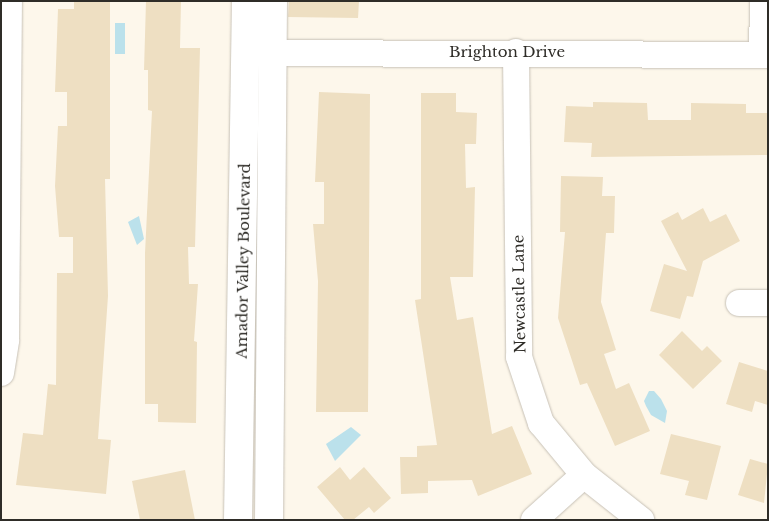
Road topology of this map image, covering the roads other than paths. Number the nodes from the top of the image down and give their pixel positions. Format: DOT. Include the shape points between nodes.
graph roads {
  1 [pos="9,1"];
  2 [pos="246,1"];
  3 [pos="258,1"];
  4 [pos="274,1"];
  5 [pos="763,1"];
  6 [pos="516,52"];
  7 [pos="246,53"];
  8 [pos="274,53"];
  9 [pos="765,54"];
  10 [pos="739,303"];
  11 [pos="768,303"];
  12 [pos="1,373"];
  13 [pos="584,475"];
  14 [pos="238,520"];
  15 [pos="269,520"];
  16 [pos="534,520"];
  17 [pos="641,520"];
  1 -- 12 [label="street" via="6,340"];
  2 -- 7 [label="street, Amador Valley Boulevard"];
  3 -- 8 [label="street" via="260,37"];
  4 -- 8 [label="street, Amador Valley Boulevard"];
  5 -- 9 [label="street"];
  6 -- 8 [label="street, Brighton Drive"];
  6 -- 9 [label="street, Brighton Drive"];
  6 -- 13 [label="street, Newcastle Lane" via="519,357 541,423"];
  7 -- 8 [label="street, Brighton Drive"];
  7 -- 14 [label="street, Amador Valley Boulevard"];
  8 -- 15 [label="street, Amador Valley Boulevard"];
  10 -- 11 [label="street"];
  13 -- 16 [label="street"];
  13 -- 17 [label="street, Newcastle Lane"];
}
